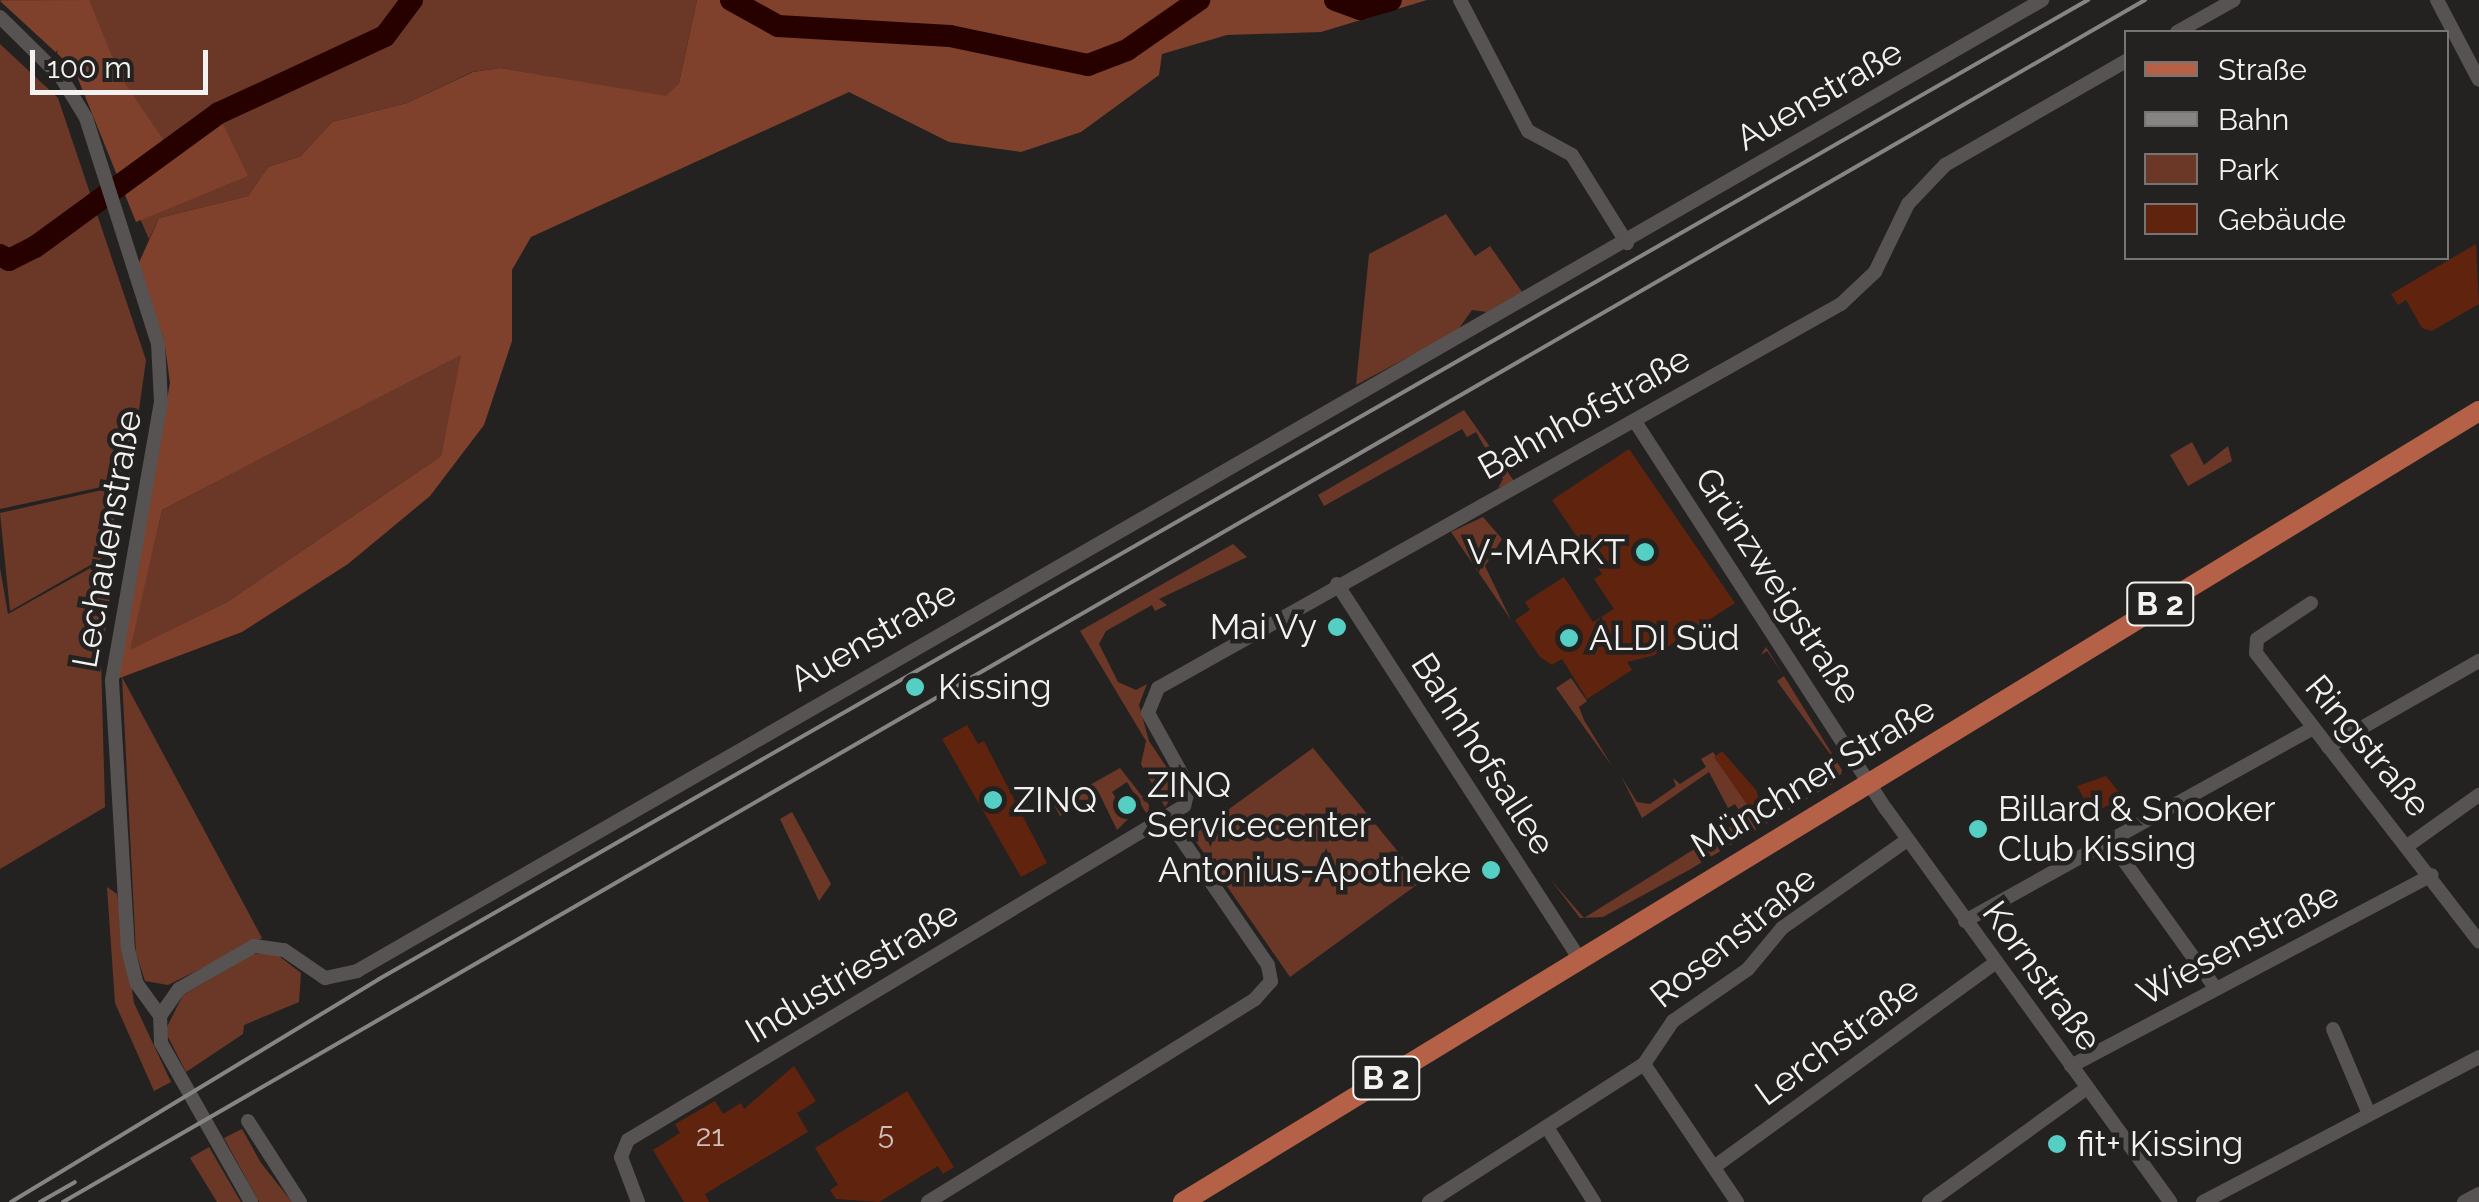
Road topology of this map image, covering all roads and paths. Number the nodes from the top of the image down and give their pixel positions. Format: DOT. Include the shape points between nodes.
graph roads {
  1 [pos="1460,0"];
  2 [pos="2042,0"];
  3 [pos="2234,0"];
  4 [pos="2438,0"];
  5 [pos="0,18"];
  6 [pos="2181,30"];
  7 [pos="2124,62"];
  8 [pos="2479,80"];
  9 [pos="1627,242"];
  10 [pos="2479,411"];
  11 [pos="1636,423"];
  12 [pos="1338,584"];
  13 [pos="2311,604"];
  14 [pos="2479,661"];
  15 [pos="2312,728"];
  16 [pos="2328,747"];
  17 [pos="1870,782"];
  18 [pos="2479,795"];
  19 [pos="1166,819"];
  20 [pos="1908,840"];
  21 [pos="2109,840"];
  22 [pos="2410,844"];
  23 [pos="2432,875"];
  24 [pos="1965,921"];
  25 [pos="2479,942"];
  26 [pos="1578,956"];
  27 [pos="1995,962"];
  28 [pos="2216,989"];
  29 [pos="160,1016"];
  30 [pos="2333,1029"];
  31 [pos="2479,1057"];
  32 [pos="1644,1064"];
  33 [pos="2070,1066"];
  34 [pos="2087,1088"];
  35 [pos="2369,1114"];
  36 [pos="248,1121"];
  37 [pos="1550,1132"];
  38 [pos="1714,1168"];
  39 [pos="2479,1194"];
  40 [pos="251,1202"];
  41 [pos="300,1202"];
  42 [pos="638,1202"];
  43 [pos="928,1202"];
  44 [pos="1185,1202"];
  45 [pos="1429,1202"];
  46 [pos="1594,1202"];
  47 [pos="1737,1202"];
  48 [pos="1929,1202"];
  49 [pos="2170,1202"];
  50 [pos="2203,1202"];
  51 [pos="2464,1202"];
  1 -- 9 [label="street" via="1528,131 1572,156"];
  2 -- 9 [label="street, Auenstraße"];
  3 -- 6 [label="street"];
  4 -- 8 [label="street"];
  5 -- 29 [label="street, Lechauenstraße" via="75,97 116,203 161,372 112,681 128,949 136,984"];
  7 -- 11 [label="street, Bahnhofstraße" via="1945,165 1908,204 1884,258 1849,298"];
  9 -- 29 [label="street, Auenstraße" via="356,971 325,978 284,950 254,946 179,989"];
  10 -- 17 [label="main road, Münchner Straße / B 2"];
  11 -- 12 [label="street, Bahnhofstraße"];
  11 -- 17 [label="street, Grünzweigstraße"];
  12 -- 19 [label="street, Bahnhofstraße" via="1149,699 1148,714 1189,788 1184,806"];
  12 -- 26 [label="street, Bahnhofsallee"];
  13 -- 15 [label="street, Ringstraße" via="2255,646"];
  14 -- 16 [label="street"];
  15 -- 16 [label="street, Ringstraße"];
  15 -- 21 [label="street"];
  16 -- 22 [label="street, Ringstraße"];
  17 -- 20 [label="street, Kornstraße"];
  17 -- 26 [label="main road, Münchner Straße / B 2"];
  18 -- 22 [label="street"];
  19 -- 42 [label="street, Industriestraße" via="628,1140 622,1167"];
  19 -- 43 [label="street" via="1268,965 1271,981 1242,1008"];
  20 -- 24 [label="street, Kornstraße"];
  20 -- 32 [label="street, Rosenstraße" via="1782,928 1748,969 1673,1021"];
  21 -- 24 [label="street"];
  21 -- 28 [label="street"];
  22 -- 23 [label="street, Ringstraße"];
  23 -- 25 [label="street, Ringstraße"];
  23 -- 28 [label="street, Wiesenstraße"];
  24 -- 27 [label="street, Kornstraße"];
  26 -- 44 [label="main road, Münchner Straße / B 2"];
  27 -- 33 [label="street, Kornstraße"];
  27 -- 38 [label="street, Lerchstraße"];
  28 -- 33 [label="street, Wiesenstraße"];
  29 -- 40 [label="street, Lechauenstraße" via="173,1067"];
  30 -- 35 [label="street"];
  31 -- 35 [label="street"];
  32 -- 37 [label="street"];
  32 -- 38 [label="street"];
  33 -- 34 [label="street, Kornstraße"];
  34 -- 48 [label="street"];
  34 -- 49 [label="street, Kornstraße"];
  35 -- 50 [label="street"];
  36 -- 41 [label="street"];
  37 -- 45 [label="street"];
  37 -- 46 [label="street"];
  38 -- 47 [label="street"];
  39 -- 51 [label="street"];
}
